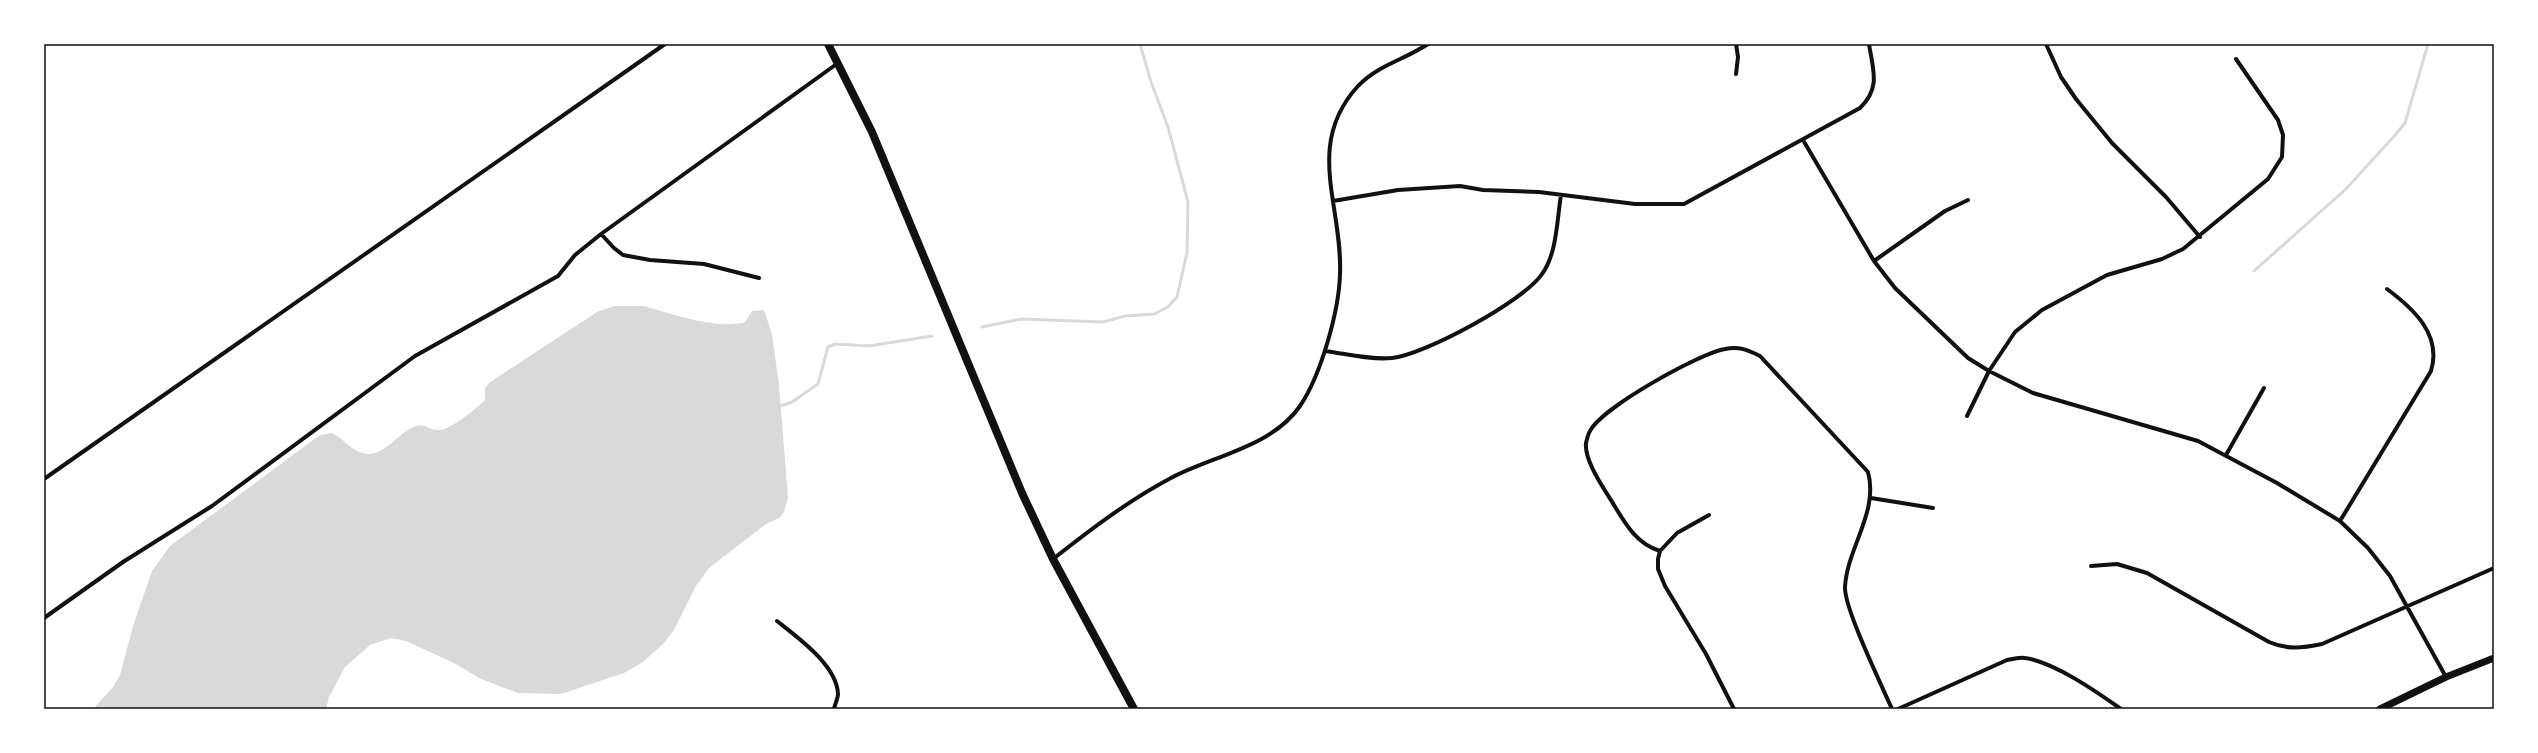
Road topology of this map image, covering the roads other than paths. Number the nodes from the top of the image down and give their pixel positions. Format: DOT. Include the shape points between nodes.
graph roads {
  1 [pos="665,44"];
  2 [pos="828,44"];
  3 [pos="1428,44"];
  4 [pos="1736,44"];
  5 [pos="1869,44"];
  6 [pos="2046,44"];
  7 [pos="2236,59"];
  8 [pos="839,62"];
  9 [pos="1736,74"];
  10 [pos="1803,140"];
  11 [pos="1561,195"];
  12 [pos="1968,200"];
  13 [pos="1333,201"];
  14 [pos="602,234"];
  15 [pos="2200,237"];
  16 [pos="1874,260"];
  17 [pos="759,278"];
  18 [pos="2387,289"];
  19 [pos="1325,351"];
  20 [pos="1989,372"];
  21 [pos="2264,388"];
  22 [pos="1967,416"];
  23 [pos="2226,455"];
  24 [pos="44,479"];
  25 [pos="1871,498"];
  26 [pos="1933,508"];
  27 [pos="1710,515"];
  28 [pos="2340,521"];
  29 [pos="1660,550"];
  30 [pos="1053,559"];
  31 [pos="2091,566"];
  32 [pos="2494,568"];
  33 [pos="2409,606"];
  34 [pos="44,618"];
  35 [pos="777,621"];
  36 [pos="2494,658"];
  37 [pos="2446,678"];
  38 [pos="834,709"];
  39 [pos="1134,709"];
  40 [pos="1734,709"];
  41 [pos="1892,709"];
  42 [pos="1898,709"];
  43 [pos="2121,709"];
  44 [pos="2380,709"];
  1 -- 24 [label="street"];
  2 -- 8 [label="main road"];
  3 -- 13 [label="street" via="1373,72 1347,99 1337,117 1330,143 1327,169"];
  4 -- 9 [label="street"];
  5 -- 10 [label="street" via="1874,77 1869,99 1860,108"];
  6 -- 15 [label="street" via="2061,77 2076,100 2112,143 2166,197"];
  7 -- 15 [label="street" via="2278,120 2284,146 2282,157 2268,179"];
  8 -- 14 [label="street"];
  8 -- 30 [label="main road" via="919,240 1020,486"];
  10 -- 11 [label="street" via="1684,204 1635,204"];
  10 -- 16 [label="street"];
  11 -- 13 [label="street" via="1441,186 1362,194"];
  11 -- 19 [label="street" via="1547,265 1534,284 1519,296 1459,331 1412,354 1392,358 1371,358"];
  12 -- 16 [label="street" via="1945,211"];
  13 -- 19 [label="street" via="1340,274"];
  14 -- 17 [label="street" via="623,255 704,264"];
  14 -- 34 [label="street" via="575,255 558,276 415,356 212,506 123,562"];
  15 -- 20 [label="street" via="2162,259 2107,275 2042,310 2015,332"];
  16 -- 20 [label="street" via="1895,288 1936,329 1968,358"];
  18 -- 28 [label="street" via="2406,303 2428,331 2433,344 2433,363 2431,372"];
  19 -- 30 [label="street" via="1301,404 1282,424 1267,435 1170,478 1103,520"];
  20 -- 22 [label="street"];
  20 -- 23 [label="street" via="2033,393 2178,434"];
  21 -- 23 [label="street"];
  23 -- 28 [label="street"];
  25 -- 26 [label="street"];
  25 -- 29 [label="street" via="1868,472 1861,463 1760,356 1742,348 1721,349 1666,376 1611,409 1590,430 1586,443 1587,453 1598,478 1629,529 1650,548"];
  25 -- 41 [label="street" via="1845,588 1852,614"];
  27 -- 29 [label="street" via="1677,533"];
  28 -- 33 [label="street" via="2377,559"];
  29 -- 40 [label="street" via="1658,569 1665,586 1706,654"];
  30 -- 39 [label="main road"];
  31 -- 33 [label="street" via="2117,564 2147,573 2281,648 2302,648 2322,644"];
  32 -- 33 [label="street"];
  33 -- 37 [label="street"];
  35 -- 38 [label="street" via="824,662 838,694"];
  36 -- 37 [label="street"];
  37 -- 44 [label="street"];
  42 -- 43 [label="street" via="2006,660 2024,657 2040,662 2089,687"];
}
